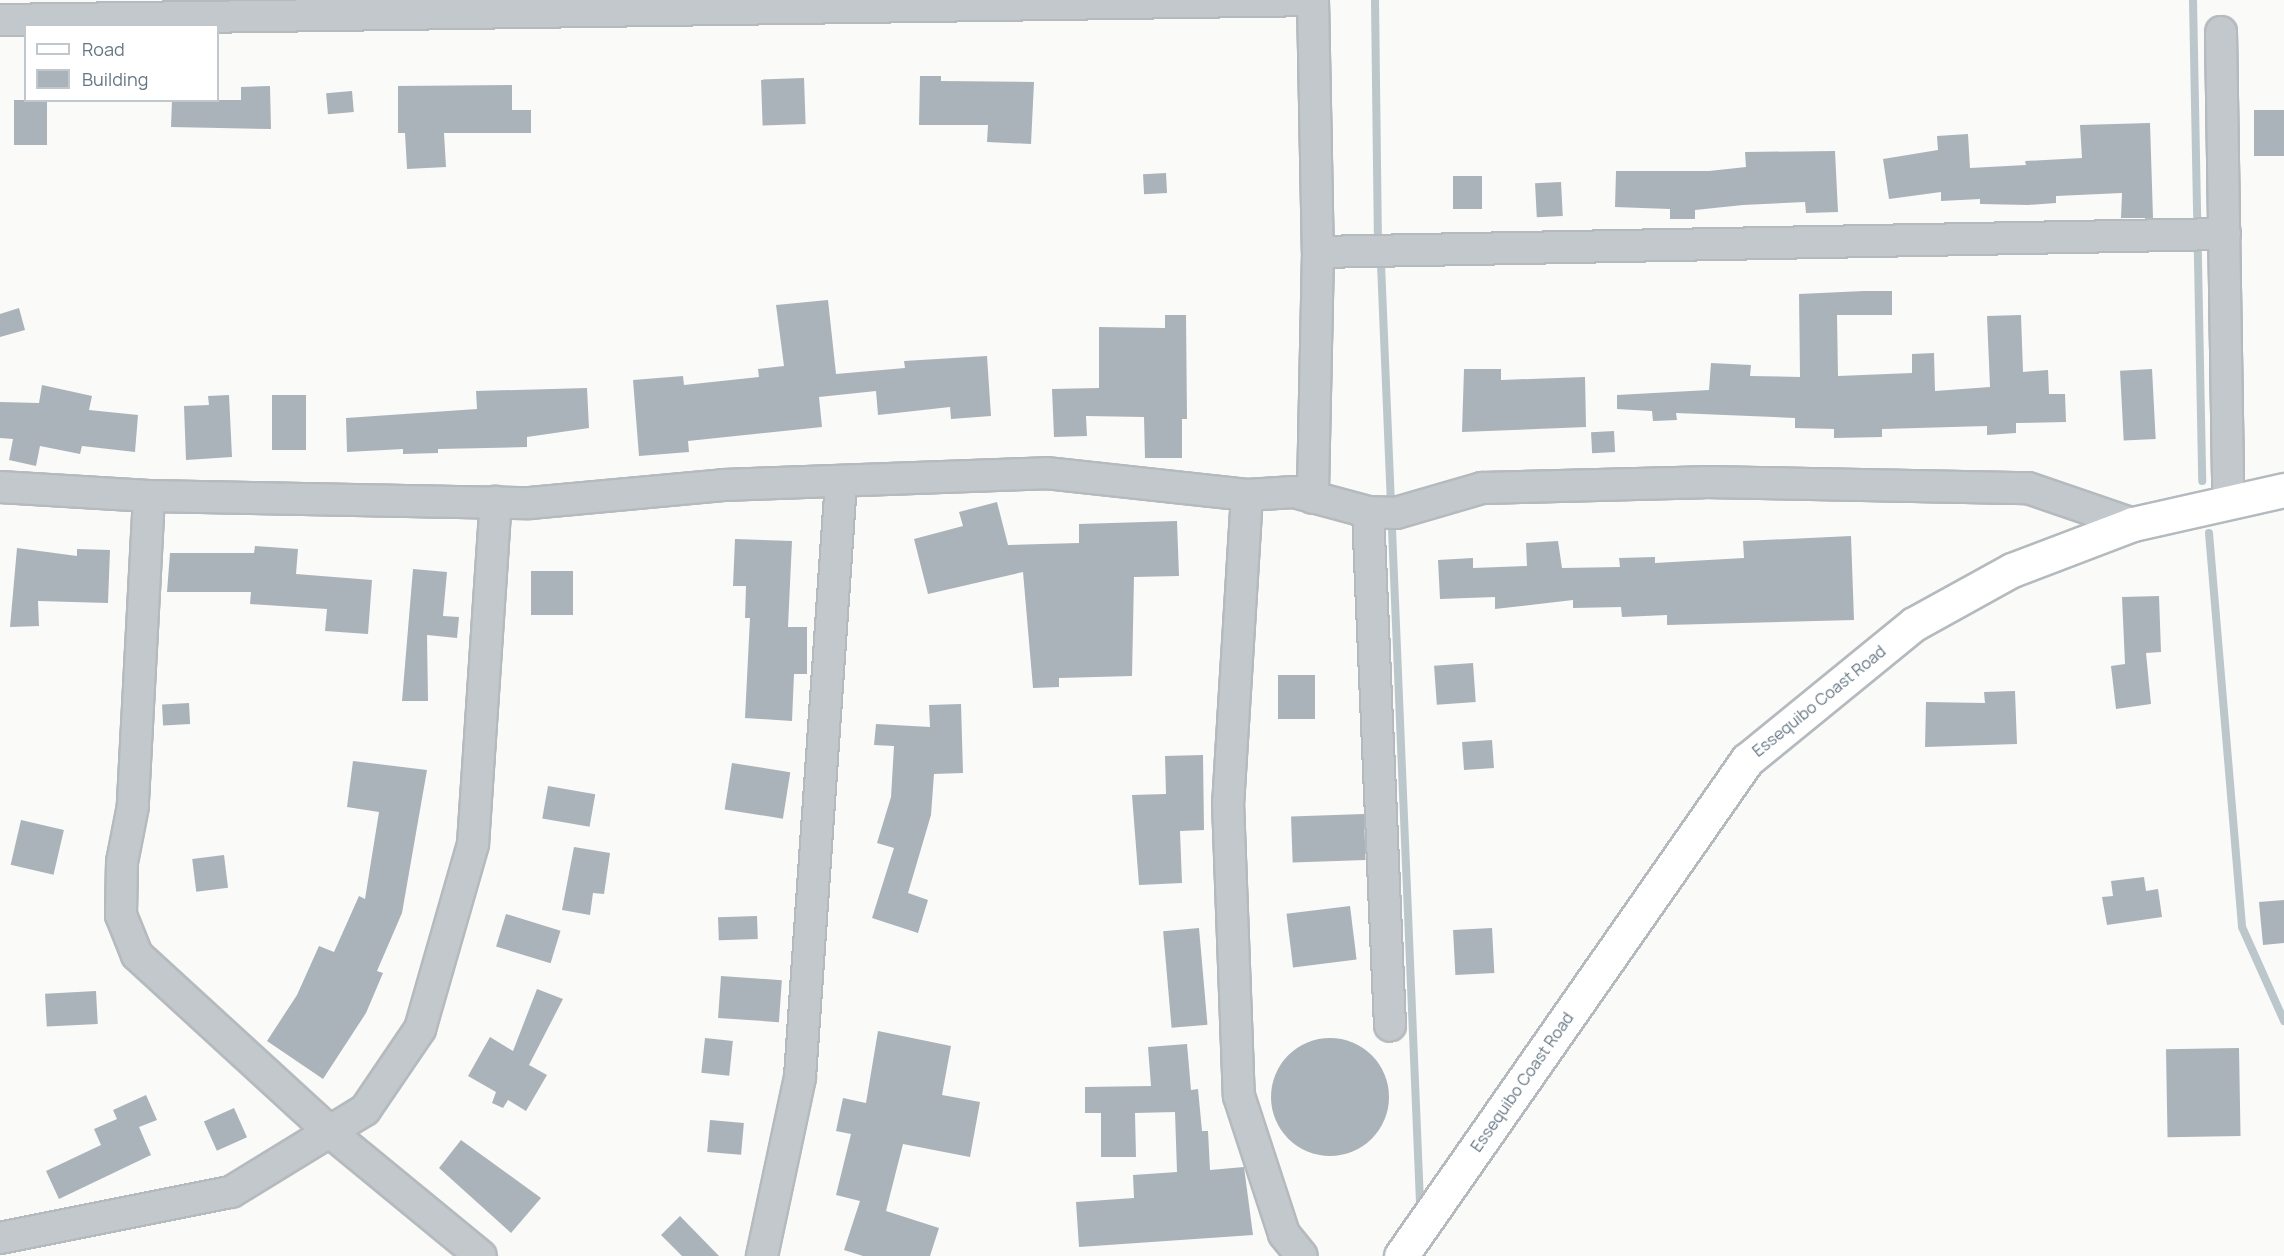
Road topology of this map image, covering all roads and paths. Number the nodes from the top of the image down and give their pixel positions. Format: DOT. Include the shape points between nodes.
graph roads {
  1 [pos="473,6"];
  2 [pos="0,20"];
  3 [pos="2221,32"];
  4 [pos="2221,234"];
  5 [pos="1318,252"];
  6 [pos="840,481"];
  7 [pos="0,487"];
  8 [pos="2284,489"];
  9 [pos="1247,495"];
  10 [pos="149,496"];
  11 [pos="1313,498"];
  12 [pos="2228,501"];
  13 [pos="496,502"];
  14 [pos="1368,512"];
  15 [pos="2133,524"];
  16 [pos="1390,1026"];
  17 [pos="330,1131"];
  18 [pos="0,1238"];
  19 [pos="481,1256"];
  20 [pos="762,1256"];
  21 [pos="1302,1256"];
  22 [pos="1401,1256"];
  1 -- 2 [label="street"];
  1 -- 5 [label="street" via="1312,0"];
  3 -- 4 [label="street"];
  4 -- 5 [label="street"];
  4 -- 12 [label="street"];
  5 -- 11 [label="street"];
  6 -- 9 [label="street" via="1046,473"];
  6 -- 13 [label="street"];
  6 -- 20 [label="street" via="800,1077"];
  7 -- 10 [label="street"];
  8 -- 12 [label="main road, Essequibo Coast Road"];
  9 -- 11 [label="street" via="1294,492"];
  9 -- 21 [label="street" via="1228,802 1239,1096 1284,1234"];
  10 -- 13 [label="street"];
  10 -- 17 [label="street" via="132,806 122,861 120,915 137,955"];
  11 -- 14 [label="street"];
  12 -- 15 [label="main road, Essequibo Coast Road"];
  13 -- 17 [label="street" via="473,844 420,1029 366,1110"];
  14 -- 15 [label="street" via="1396,513 1482,488 1716,482 2028,488"];
  14 -- 16 [label="street"];
  15 -- 22 [label="main road, Essequibo Coast Road" via="2012,570 1914,624 1747,760"];
  17 -- 18 [label="street" via="231,1192"];
  17 -- 19 [label="street"];
}
